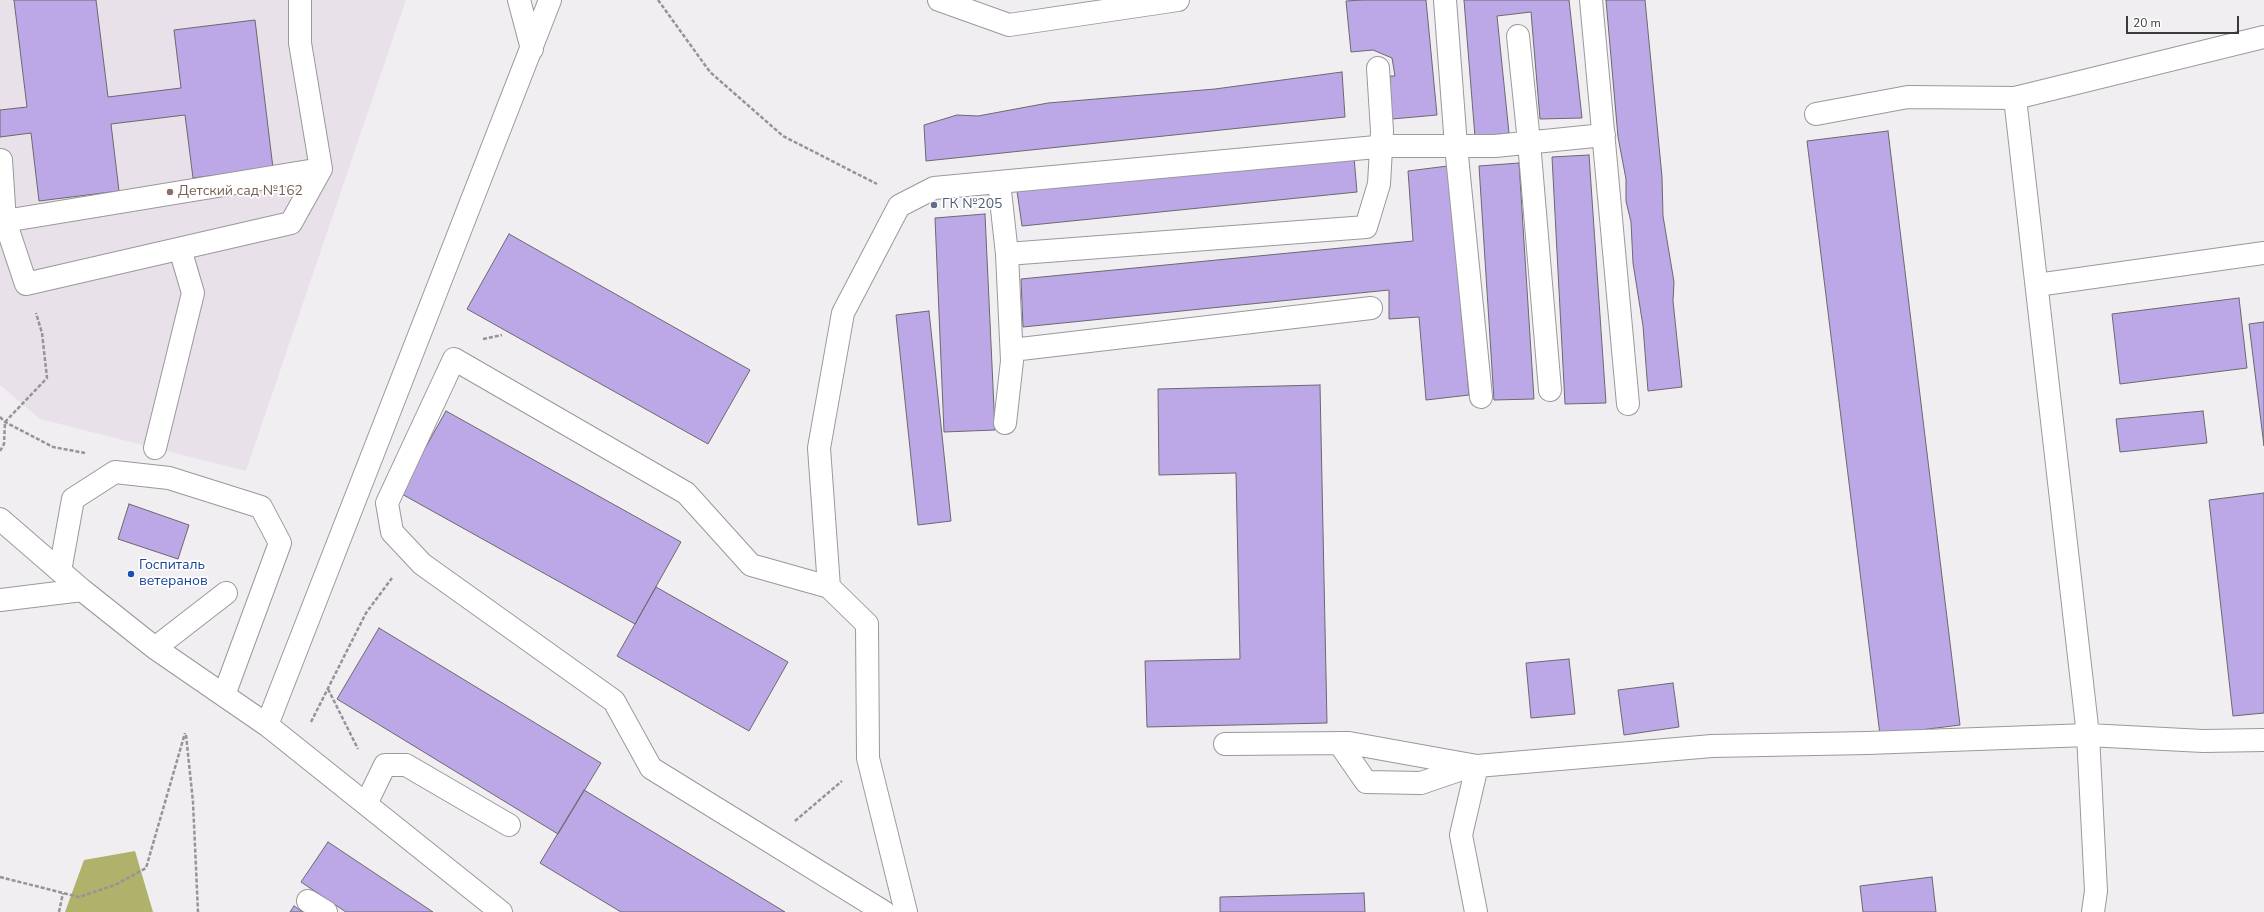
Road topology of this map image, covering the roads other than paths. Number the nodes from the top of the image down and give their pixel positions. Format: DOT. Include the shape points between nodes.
graph roads {
  1 [pos="300,0"];
  2 [pos="519,0"];
  3 [pos="550,0"];
  4 [pos="938,0"];
  5 [pos="1178,0"];
  6 [pos="1445,0"];
  7 [pos="1591,0"];
  8 [pos="1115,5"];
  9 [pos="1518,36"];
  10 [pos="2264,37"];
  11 [pos="532,49"];
  12 [pos="1378,68"];
  13 [pos="2015,98"];
  14 [pos="1816,114"];
  15 [pos="1604,135"];
  16 [pos="1529,142"];
  17 [pos="1456,146"];
  18 [pos="1381,147"];
  19 [pos="1,160"];
  20 [pos="320,169"];
  21 [pos="999,182"];
  22 [pos="5,221"];
  23 [pos="180,249"];
  24 [pos="2264,253"];
  25 [pos="1007,254"];
  26 [pos="2037,285"];
  27 [pos="1371,308"];
  28 [pos="1012,350"];
  29 [pos="1550,390"];
  30 [pos="1481,397"];
  31 [pos="1628,404"];
  32 [pos="1005,423"];
  33 [pos="155,448"];
  34 [pos="0,519"];
  35 [pos="60,571"];
  36 [pos="829,587"];
  37 [pos="82,590"];
  38 [pos="226,592"];
  39 [pos="0,600"];
  40 [pos="155,648"];
  41 [pos="224,695"];
  42 [pos="267,725"];
  43 [pos="2088,735"];
  44 [pos="2264,740"];
  45 [pos="1339,743"];
  46 [pos="1225,744"];
  47 [pos="1476,765"];
  48 [pos="366,804"];
  49 [pos="509,825"];
  50 [pos="501,912"];
  51 [pos="884,912"];
  52 [pos="906,912"];
  53 [pos="1476,912"];
  54 [pos="2093,912"];
  1 -- 20 [label="street" via="300,43"];
  2 -- 11 [label="street"];
  3 -- 11 [label="street"];
  4 -- 8 [label="street" via="1009,25"];
  5 -- 8 [label="street"];
  6 -- 17 [label="street"];
  7 -- 15 [label="street"];
  9 -- 16 [label="street"];
  10 -- 13 [label="street"];
  11 -- 42 [label="street"];
  12 -- 18 [label="street"];
  13 -- 14 [label="street" via="1908,97"];
  13 -- 26 [label="street"];
  15 -- 16 [label="street"];
  15 -- 31 [label="street"];
  16 -- 17 [label="street" via="1495,146"];
  16 -- 29 [label="street"];
  17 -- 18 [label="street"];
  17 -- 30 [label="street"];
  18 -- 21 [label="street"];
  18 -- 25 [label="street" via="1379,184 1366,227"];
  19 -- 22 [label="street"];
  20 -- 22 [label="street"];
  20 -- 23 [label="street" via="291,223"];
  21 -- 25 [label="street"];
  21 -- 36 [label="street" via="934,188 900,206 843,313 819,448"];
  22 -- 23 [label="street" via="26,284"];
  23 -- 33 [label="street" via="193,293"];
  24 -- 26 [label="street"];
  25 -- 28 [label="street"];
  26 -- 43 [label="street"];
  27 -- 28 [label="street"];
  28 -- 32 [label="street"];
  34 -- 35 [label="street"];
  35 -- 37 [label="street"];
  35 -- 41 [label="street" via="73,499 115,472 169,478 261,506 280,543"];
  36 -- 51 [label="street" via="751,565 686,493 454,359 387,503 392,532 422,564 614,701 651,768"];
  36 -- 52 [label="street" via="867,624 868,758"];
  37 -- 39 [label="street"];
  37 -- 40 [label="street"];
  38 -- 40 [label="street"];
  40 -- 41 [label="street"];
  41 -- 42 [label="street"];
  42 -- 48 [label="street"];
  43 -- 44 [label="street" via="2203,741"];
  43 -- 47 [label="street" via="1712,746"];
  43 -- 54 [label="street" via="2096,891"];
  45 -- 46 [label="street"];
  45 -- 47 [label="street"];
  45 -- 47 [label="street" via="1366,782 1421,783"];
  47 -- 53 [label="street" via="1461,835"];
  48 -- 49 [label="street" via="386,765 406,765"];
  48 -- 50 [label="street"];
}
